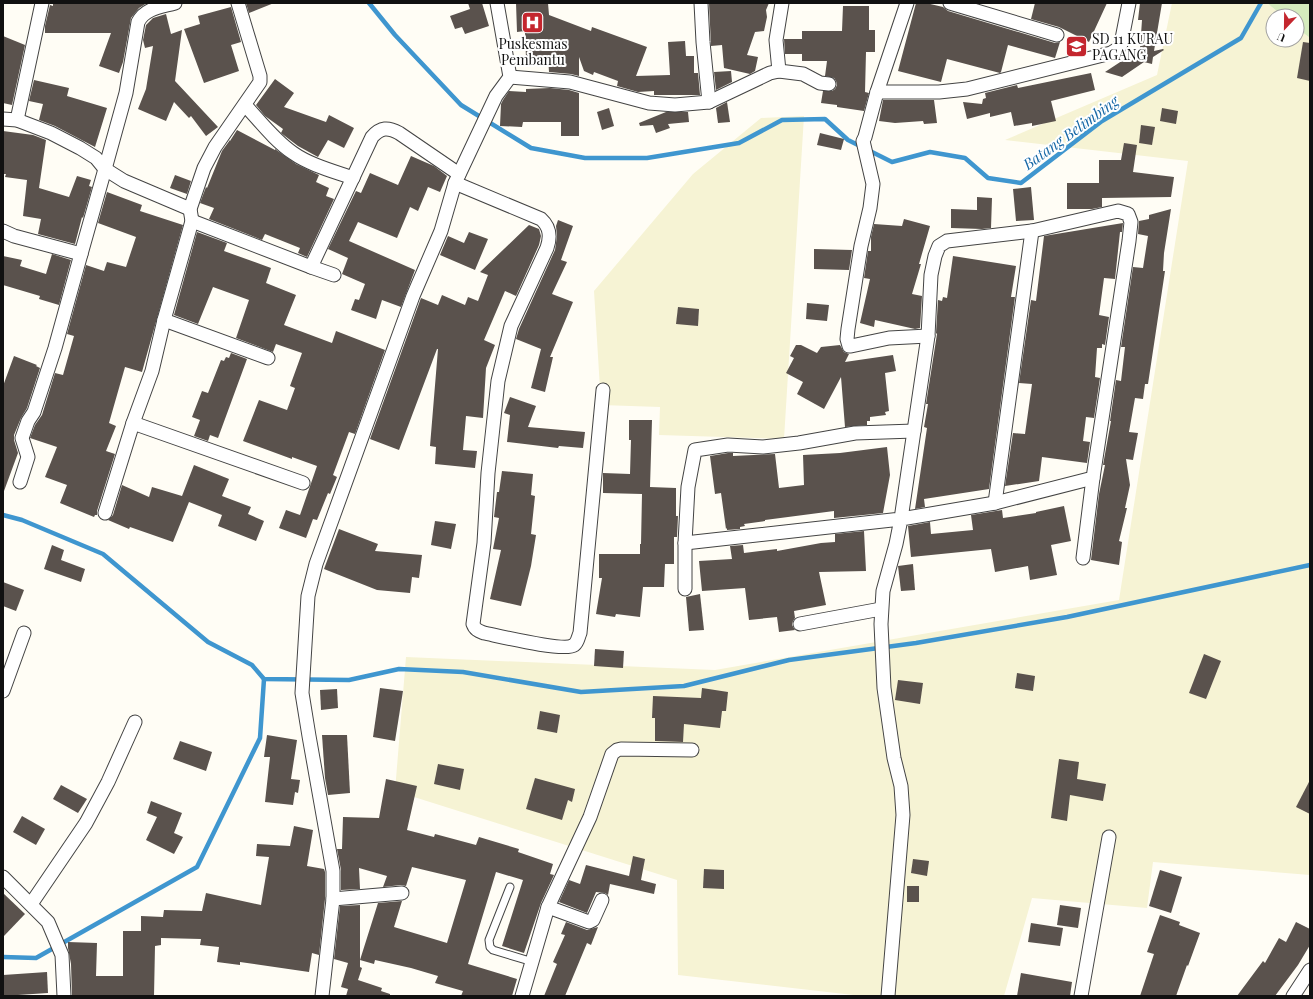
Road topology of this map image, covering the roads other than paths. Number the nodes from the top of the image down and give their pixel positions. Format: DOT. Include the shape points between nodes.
graph roads {
  1 [pos="42,3"];
  2 [pos="175,3"];
  3 [pos="238,3"];
  4 [pos="497,3"];
  5 [pos="701,3"];
  6 [pos="782,3"];
  7 [pos="908,3"];
  8 [pos="950,3"];
  9 [pos="1129,3"];
  10 [pos="1057,35"];
  11 [pos="779,71"];
  12 [pos="510,77"];
  13 [pos="829,84"];
  14 [pos="877,92"];
  15 [pos="708,102"];
  16 [pos="245,105"];
  17 [pos="3,119"];
  18 [pos="17,120"];
  19 [pos="105,169"];
  20 [pos="353,178"];
  21 [pos="457,178"];
  22 [pos="191,215"];
  23 [pos="3,231"];
  24 [pos="1032,232"];
  25 [pos="81,254"];
  26 [pos="311,267"];
  27 [pos="334,275"];
  28 [pos="164,320"];
  29 [pos="928,336"];
  30 [pos="268,358"];
  31 [pos="603,390"];
  32 [pos="133,423"];
  33 [pos="914,431"];
  34 [pos="1093,478"];
  35 [pos="20,482"];
  36 [pos="303,483"];
  37 [pos="995,503"];
  38 [pos="105,513"];
  39 [pos="900,519"];
  40 [pos="685,543"];
  41 [pos="1083,558"];
  42 [pos="685,589"];
  43 [pos="881,609"];
  44 [pos="800,624"];
  45 [pos="24,633"];
  46 [pos="3,691"];
  47 [pos="135,722"];
  48 [pos="692,750"];
  49 [pos="1109,837"];
  50 [pos="3,877"];
  51 [pos="510,887"];
  52 [pos="402,893"];
  53 [pos="333,899"];
  54 [pos="602,900"];
  55 [pos="31,904"];
  56 [pos="548,907"];
  57 [pos="532,962"];
  58 [pos="1310,970"];
  59 [pos="64,996"];
  60 [pos="322,996"];
  61 [pos="522,996"];
  62 [pos="888,996"];
  63 [pos="1081,996"];
  64 [pos="1293,996"];
  1 -- 18 [label="street"];
  2 -- 19 [label="street" via="146,12 138,22 126,93"];
  3 -- 16 [label="street" via="260,78 260,84"];
  4 -- 12 [label="street"];
  5 -- 15 [label="street"];
  6 -- 11 [label="street" via="776,40"];
  7 -- 14 [label="street"];
  8 -- 10 [label="street"];
  9 -- 14 [label="street" via="1121,44 1111,53 967,89 939,92"];
  11 -- 13 [label="street" via="803,74 820,83"];
  11 -- 15 [label="street"];
  12 -- 15 [label="street" via="570,82 649,103 675,105"];
  12 -- 21 [label="street" via="496,96"];
  14 -- 29 [label="street" via="863,141 873,184 848,329 848,344 851,346 889,338"];
  16 -- 20 [label="street" via="278,141 294,154 318,166"];
  16 -- 22 [label="street" via="214,147 204,168"];
  17 -- 18 [label="street"];
  18 -- 19 [label="street" via="80,148 96,158"];
  19 -- 22 [label="street"];
  19 -- 25 [label="street"];
  20 -- 21 [label="street" via="372,137 380,130 388,128 406,136"];
  20 -- 26 [label="street"];
  21 -- 31 [label="street" via="541,219 546,224 550,237 510,326 498,381 488,473 484,543 473,624 474,628 484,634 556,647 572,646 577,642"];
  21 -- 53 [label="street" via="441,231 413,296 316,564 308,596 302,694 332,858"];
  22 -- 26 [label="street"];
  22 -- 28 [label="street"];
  23 -- 25 [label="street"];
  24 -- 29 [label="street" via="947,241 938,246 931,275"];
  24 -- 34 [label="street" via="1118,211 1130,217 1129,241"];
  24 -- 37 [label="street"];
  25 -- 35 [label="street" via="55,348 34,412 22,438 28,458"];
  26 -- 27 [label="street"];
  28 -- 30 [label="street"];
  28 -- 32 [label="street" via="152,371"];
  29 -- 33 [label="street"];
  32 -- 36 [label="street"];
  32 -- 38 [label="street"];
  33 -- 39 [label="street"];
  33 -- 40 [label="street" via="855,433 764,447 728,445 695,450 688,488"];
  34 -- 37 [label="street"];
  34 -- 41 [label="street"];
  37 -- 39 [label="street"];
  39 -- 40 [label="street"];
  39 -- 43 [label="street"];
  40 -- 42 [label="street"];
  43 -- 44 [label="street"];
  43 -- 62 [label="street" via="884,688 894,758 901,786 903,815"];
  45 -- 46 [label="street"];
  47 -- 55 [label="street" via="86,823"];
  48 -- 56 [label="street" via="621,749 614,752 590,817"];
  49 -- 63 [label="street"];
  50 -- 55 [label="street"];
  51 -- 57 [label="lane" via="489,940 490,947 497,952"];
  52 -- 53 [label="street"];
  53 -- 60 [label="street"];
  54 -- 56 [label="street" via="590,922"];
  55 -- 59 [label="street" via="48,922 62,955"];
  56 -- 57 [label="street"];
  57 -- 61 [label="street"];
  58 -- 64 [label="street"];
}
